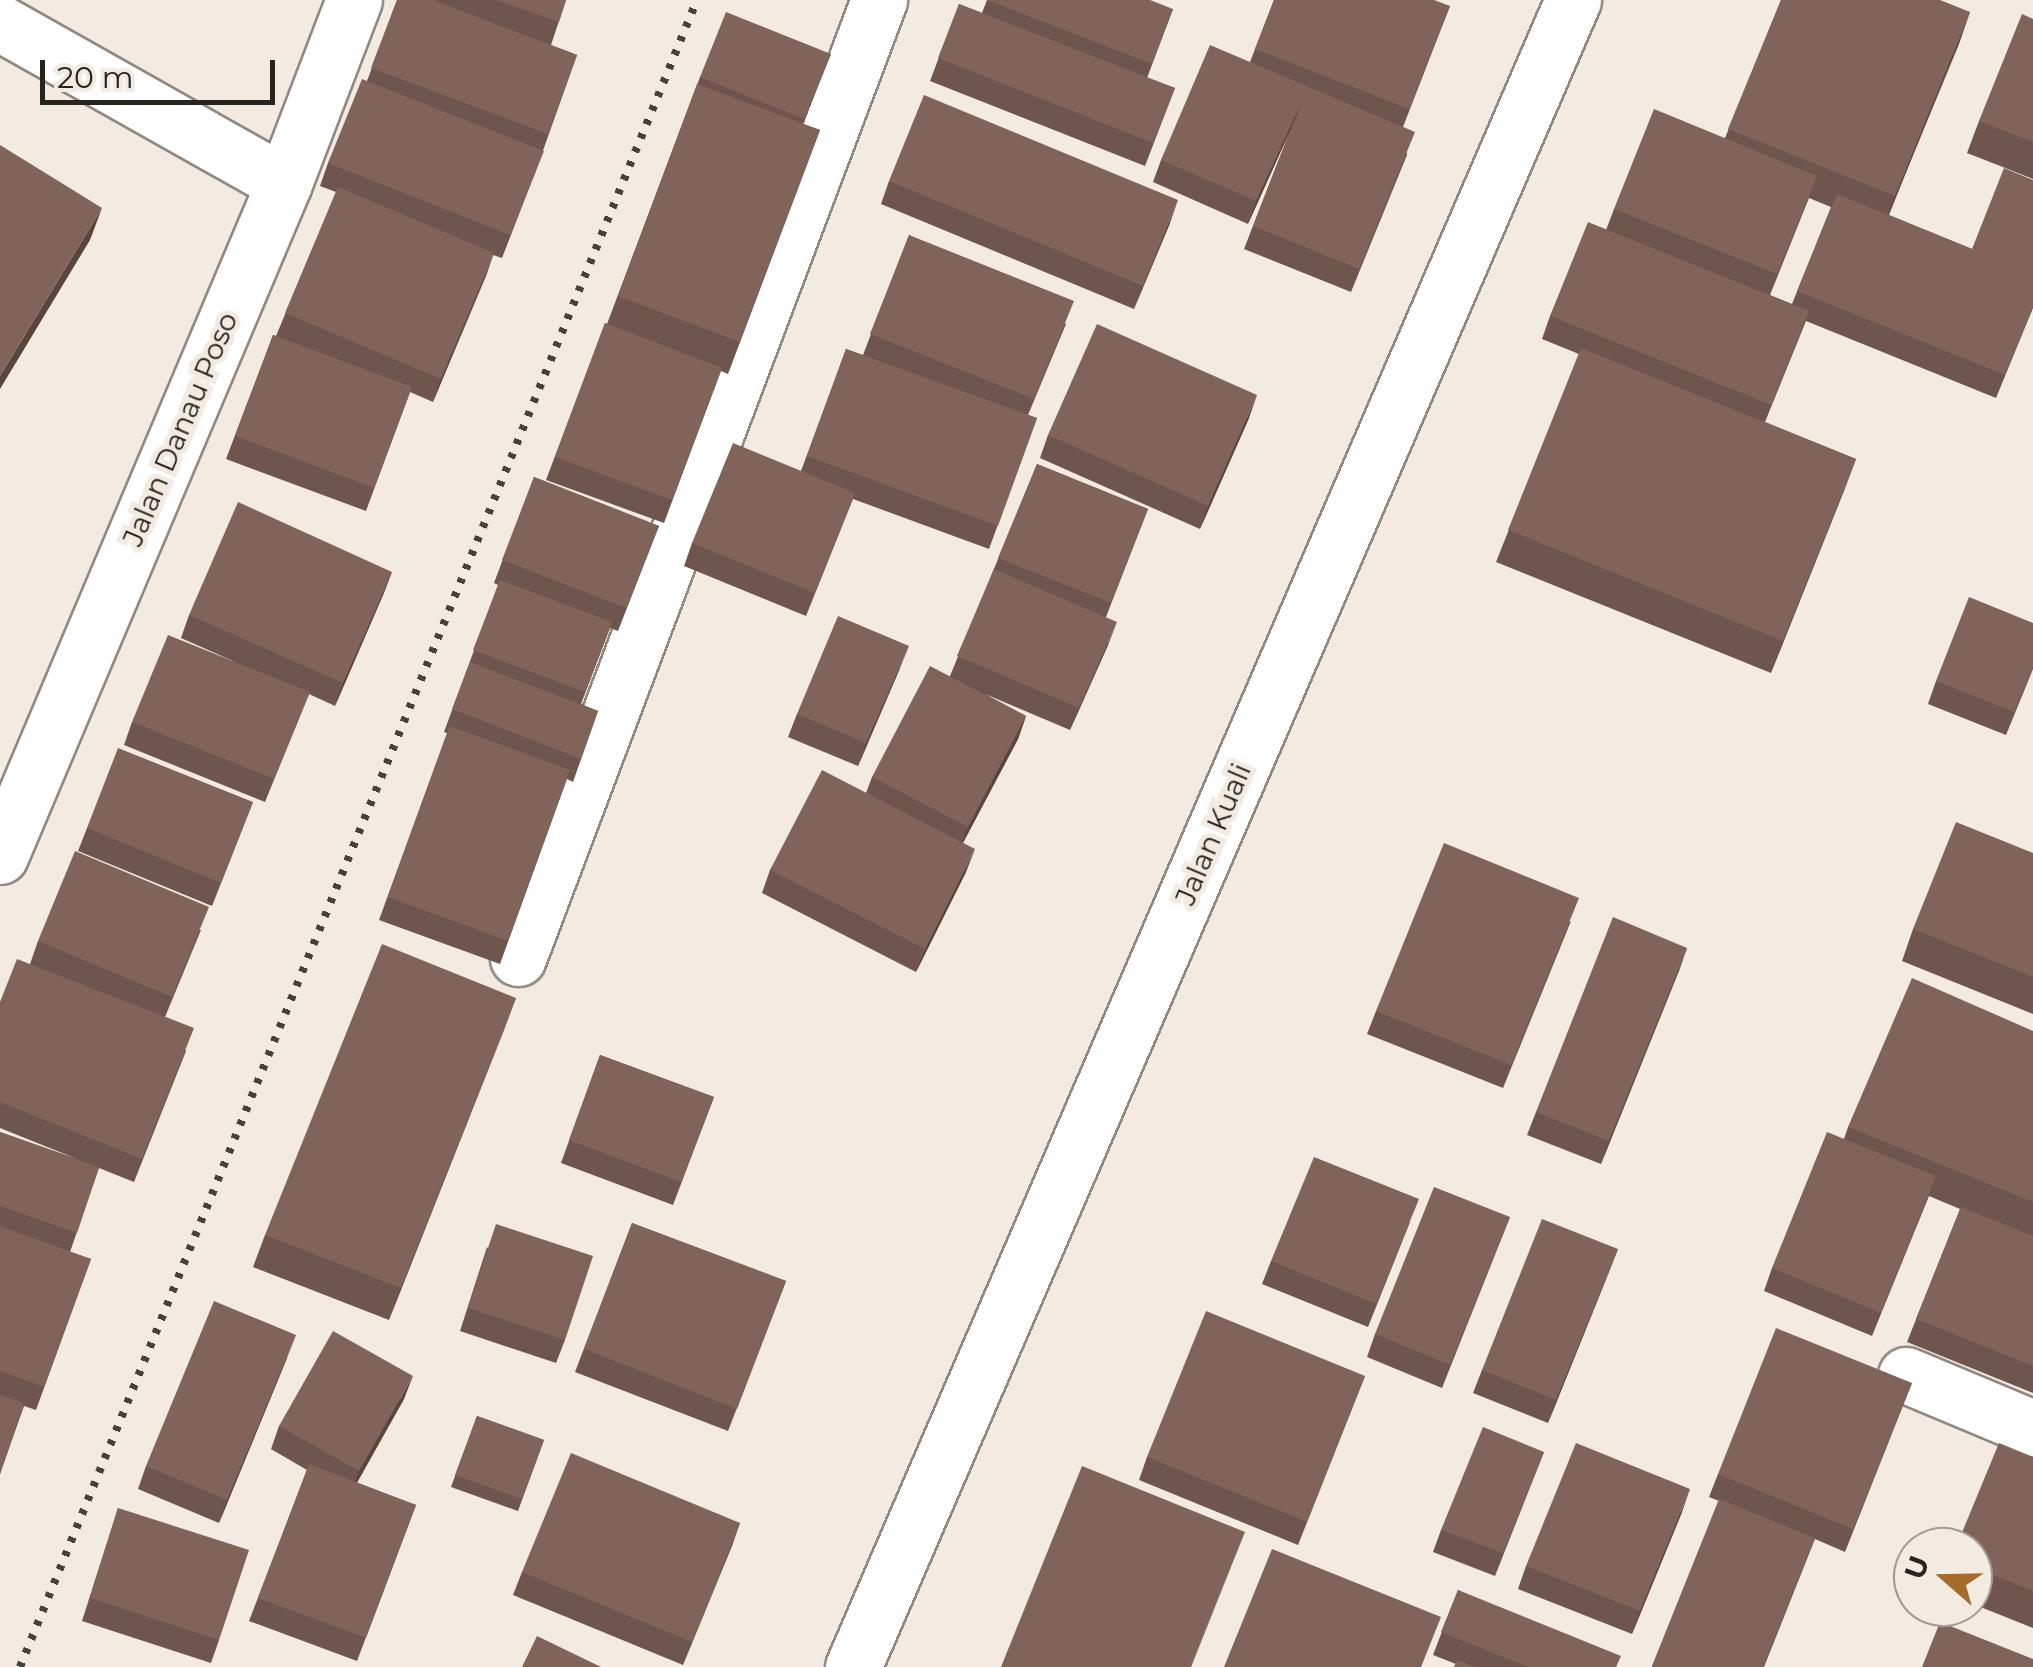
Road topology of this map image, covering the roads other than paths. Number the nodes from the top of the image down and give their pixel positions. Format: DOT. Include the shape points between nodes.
graph roads {
  1 [pos="354,0"];
  2 [pos="879,0"];
  3 [pos="1573,0"];
  4 [pos="0,23"];
  5 [pos="284,183"];
  6 [pos="0,856"];
  7 [pos="518,958"];
  8 [pos="1906,1375"];
  9 [pos="2033,1428"];
  10 [pos="853,1667"];
  1 -- 5 [label="street, Jalan Danau Poso"];
  2 -- 7 [label="street"];
  3 -- 10 [label="street, Jalan Kuali"];
  4 -- 5 [label="street"];
  5 -- 6 [label="street, Jalan Danau Poso"];
  8 -- 9 [label="street"];
}
